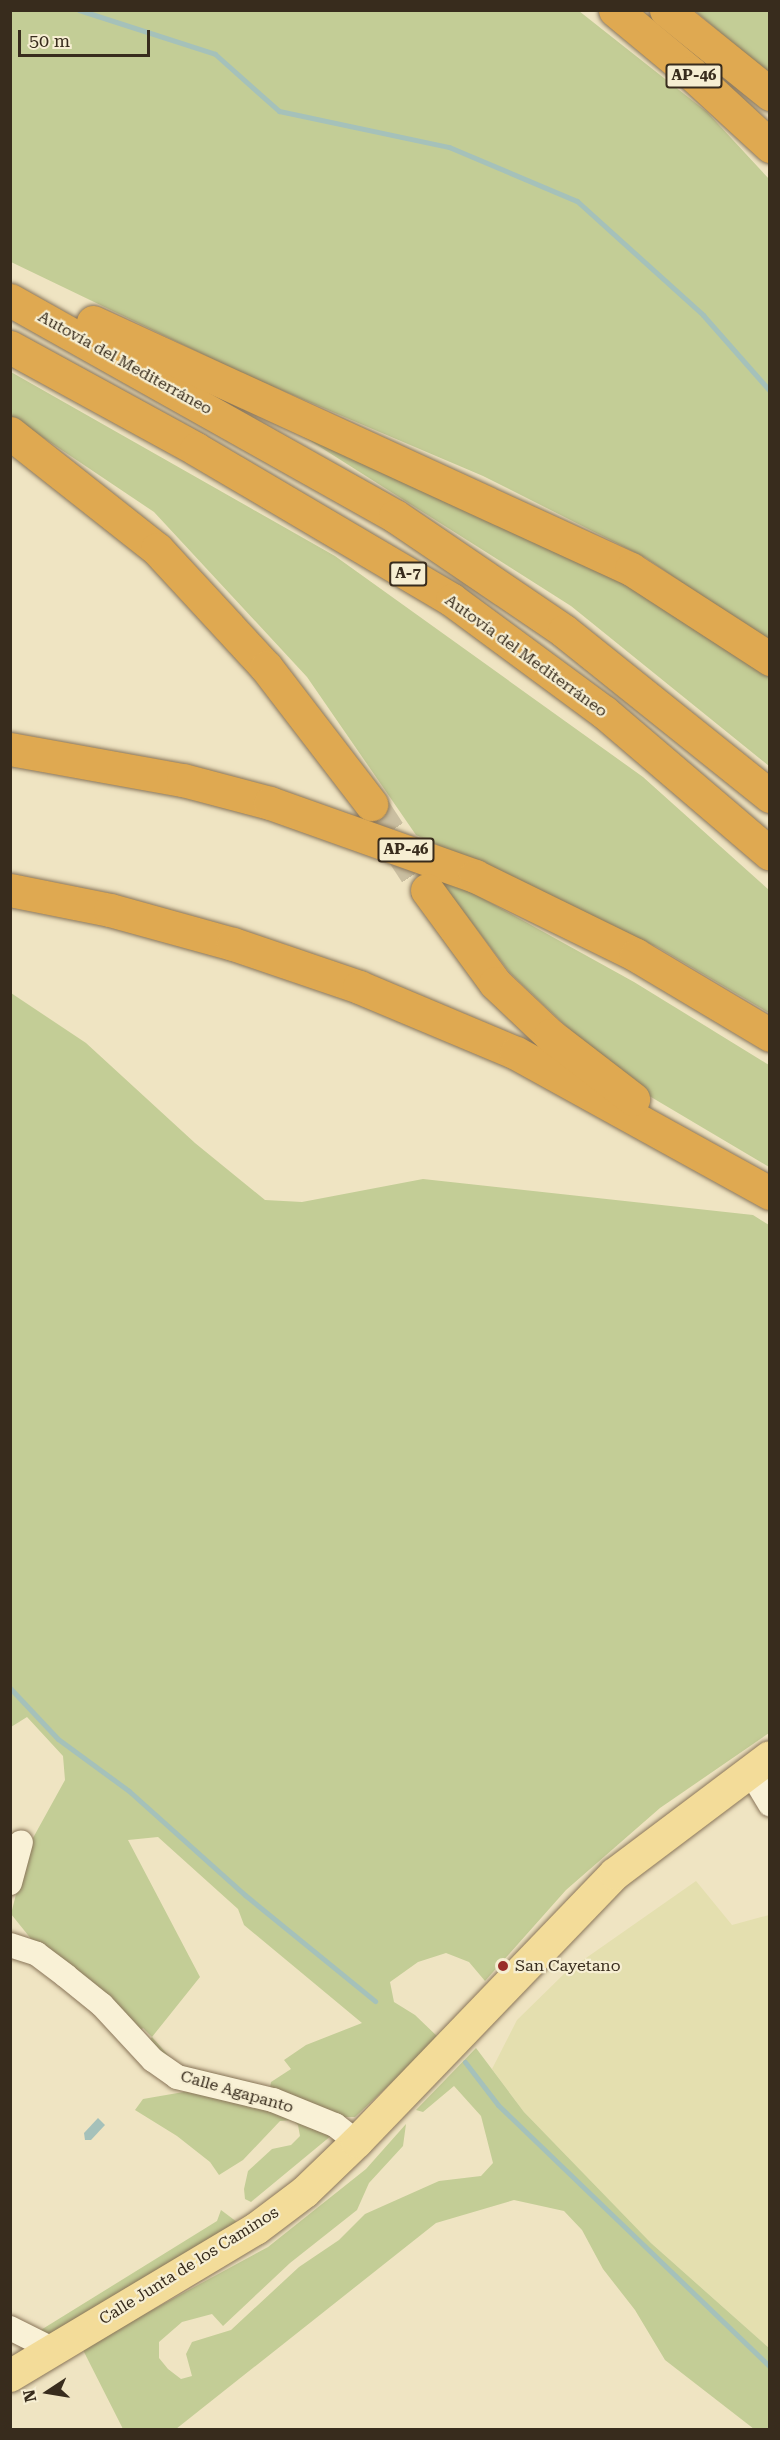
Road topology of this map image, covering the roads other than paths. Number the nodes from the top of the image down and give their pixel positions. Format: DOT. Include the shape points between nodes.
graph roads {
  1 [pos="615,10"];
  2 [pos="666,10"];
  3 [pos="770,93"];
  4 [pos="770,146"];
  5 [pos="10,300"];
  6 [pos="10,347"];
  7 [pos="10,433"];
  8 [pos="770,659"];
  9 [pos="10,749"];
  10 [pos="770,796"];
  11 [pos="371,804"];
  12 [pos="770,854"];
  13 [pos="10,890"];
  14 [pos="427,890"];
  15 [pos="770,1035"];
  16 [pos="770,1192"];
  17 [pos="760,1764"];
  18 [pos="769,1800"];
  19 [pos="21,1842"];
  20 [pos="10,1883"];
  21 [pos="10,1945"];
  22 [pos="357,2142"];
  23 [pos="10,2328"];
  24 [pos="52,2349"];
  25 [pos="10,2376"];
  1 -- 4 [label="highway, AP-46"];
  2 -- 3 [label="highway"];
  5 -- 8 [label="highway" via="65,309 521,516 631,569"];
  5 -- 10 [label="highway, Autovía del Mediterráneo / A-7" via="395,516 564,630"];
  6 -- 12 [label="highway, Autovía del Mediterráneo / A-7" via="196,449 452,600 604,712"];
  7 -- 11 [label="highway" via="157,549 266,667"];
  9 -- 15 [label="highway, AP-46" via="183,780 270,803 453,868 555,912"];
  13 -- 16 [label="highway" via="110,910 233,944 359,987 516,1053"];
  14 -- 16 [label="highway" via="495,983 550,1035 619,1089"];
  17 -- 18 [label="street"];
  17 -- 22 [label="main road, Calle Junta de los Caminos" via="615,1874"];
  19 -- 20 [label="street"];
  21 -- 22 [label="street, Calle Agapanto" via="37,1954 66,1976 102,2005 153,2060 177,2077 284,2103 334,2125"];
  22 -- 24 [label="main road, Calle Junta de los Caminos" via="305,2192 256,2229"];
  23 -- 24 [label="street"];
  24 -- 25 [label="main road, Calle Junta de los Caminos"];
}
